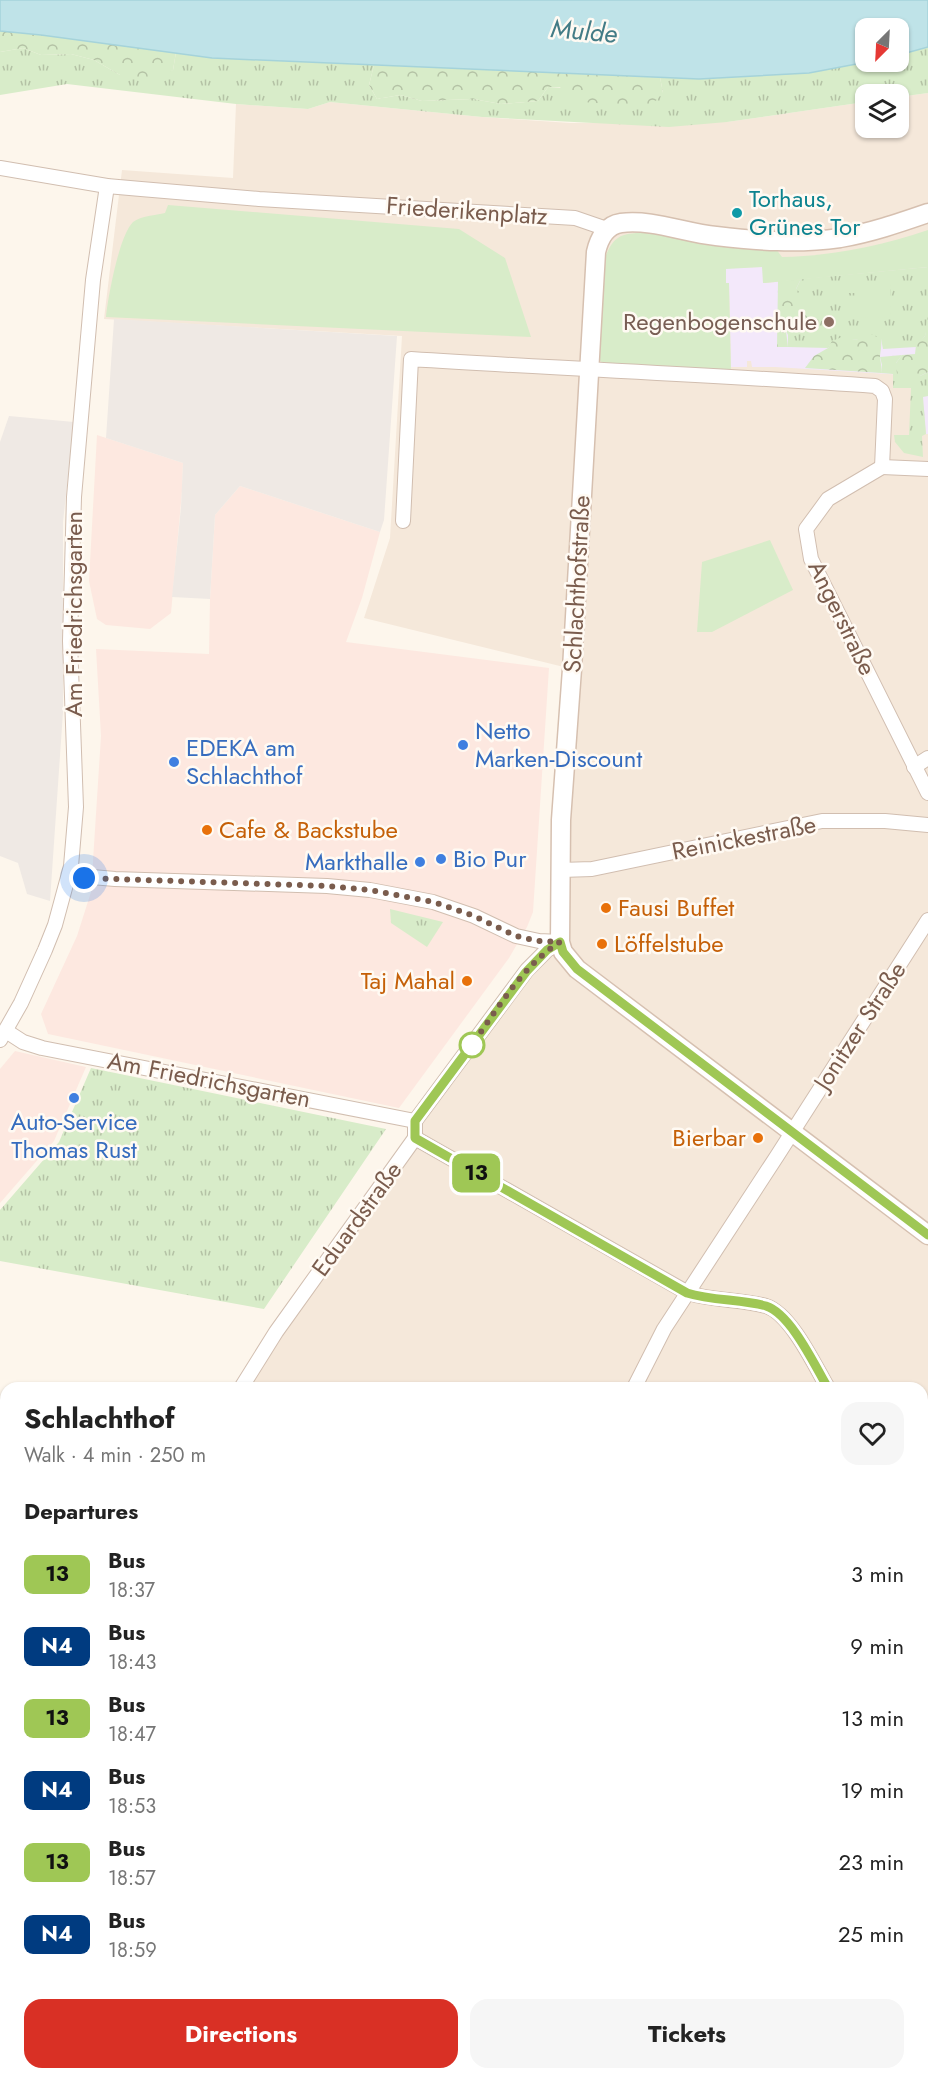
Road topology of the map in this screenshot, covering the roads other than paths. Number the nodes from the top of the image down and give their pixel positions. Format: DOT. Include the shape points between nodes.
graph roads {
  1 [pos="0,168"];
  2 [pos="107,186"];
  3 [pos="928,213"];
  4 [pos="608,229"];
  5 [pos="589,371"];
  6 [pos="882,467"];
  7 [pos="928,469"];
  8 [pos="403,521"];
  9 [pos="928,758"];
  10 [pos="914,767"];
  11 [pos="928,793"];
  12 [pos="928,825"];
  13 [pos="561,870"];
  14 [pos="69,875"];
  15 [pos="928,920"];
  16 [pos="560,942"];
  17 [pos="3,1035"];
  18 [pos="415,1121"];
  19 [pos="792,1132"];
  20 [pos="415,1138"];
  21 [pos="928,1235"];
  22 [pos="687,1293"];
  23 [pos="245,1382"];
  24 [pos="637,1382"];
  25 [pos="824,1382"];
  1 -- 2 [label="street, Friederikenplatz"];
  2 -- 4 [label="street, Friederikenplatz" via="575,218"];
  2 -- 14 [label="street, Am Friedrichsgarten" via="93,280 74,497 70,641 76,807"];
  3 -- 4 [label="main road" via="859,234 794,242 738,239 637,223 620,223"];
  4 -- 5 [label="main road, Schlachthofstraße" via="596,252"];
  5 -- 6 [label="street" via="875,386 885,399"];
  5 -- 8 [label="street" via="411,359"];
  5 -- 13 [label="main road, Schlachthofstraße"];
  6 -- 7 [label="street"];
  6 -- 10 [label="street, Angerstraße" via="828,500 806,529 811,559"];
  9 -- 10 [label="street"];
  10 -- 11 [label="street, Angerstraße"];
  12 -- 13 [label="street, Reinickestraße" via="822,821 592,869"];
  13 -- 16 [label="main road, Schlachthofstraße"];
  14 -- 16 [label="street" via="370,890 434,902 516,936"];
  14 -- 17 [label="street, Am Friedrichsgarten" via="45,950"];
  15 -- 19 [label="street, Jonitzer Straße"];
  16 -- 18 [label="street" via="526,972"];
  16 -- 19 [label="main road" via="577,969"];
  17 -- 18 [label="street, Am Friedrichsgarten" via="42,1048"];
  18 -- 20 [label="street, Eduardstraße"];
  19 -- 21 [label="main road"];
  19 -- 22 [label="street, Jonitzer Straße"];
  20 -- 22 [label="street"];
  20 -- 23 [label="street, Eduardstraße"];
  22 -- 24 [label="street, Jonitzer Straße"];
  22 -- 25 [label="street" via="774,1310 790,1327"];
}
